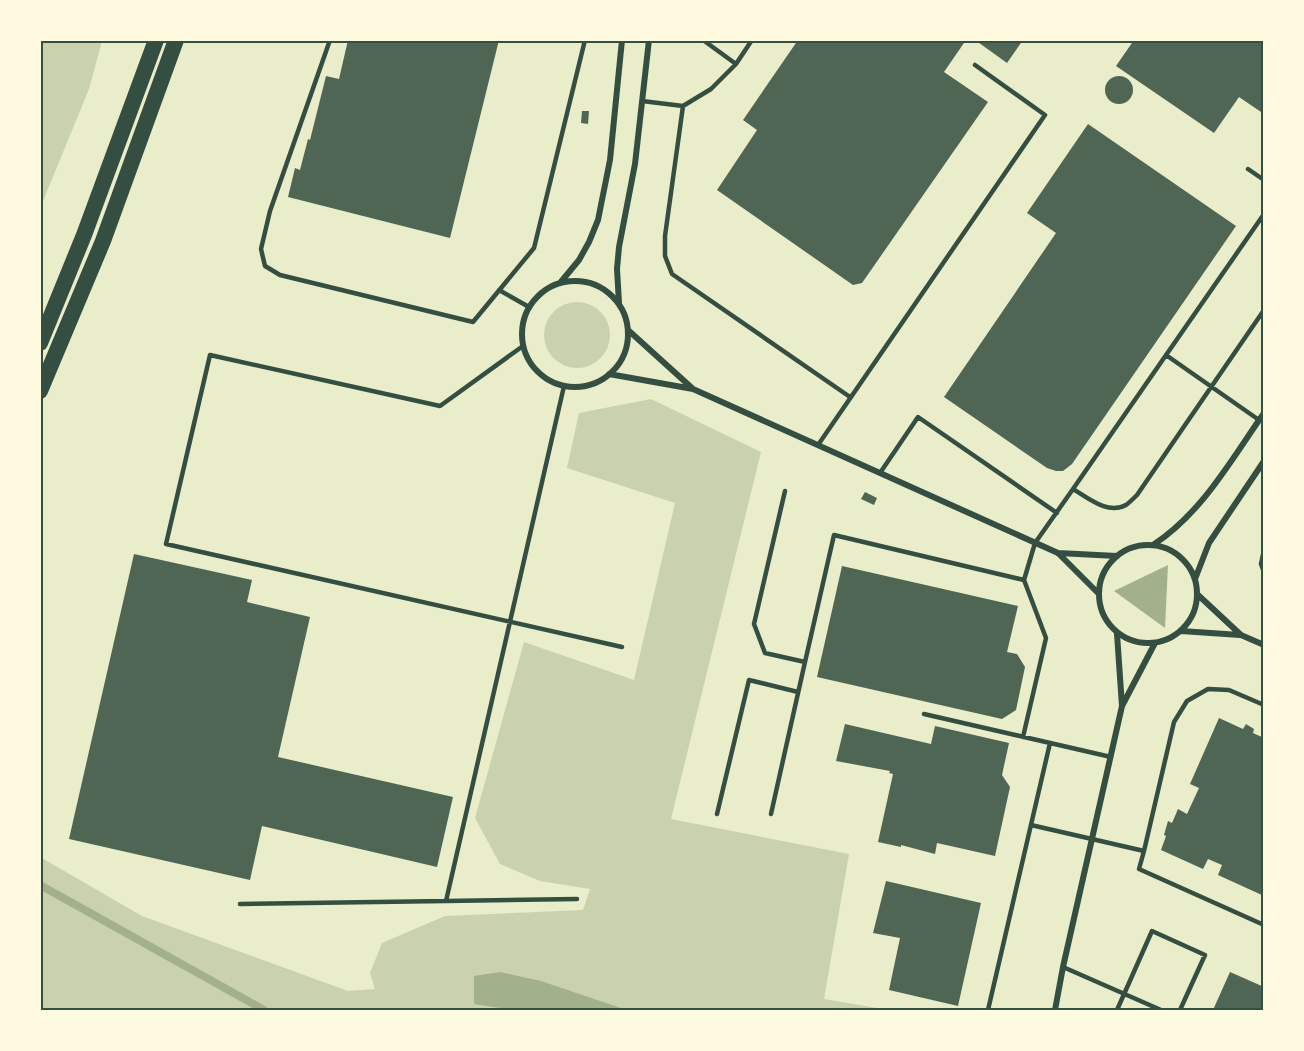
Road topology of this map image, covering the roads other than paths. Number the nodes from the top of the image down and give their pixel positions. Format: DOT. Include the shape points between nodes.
graph roads {
  1 [pos="156,40"];
  2 [pos="176,40"];
  3 [pos="330,40"];
  4 [pos="585,40"];
  5 [pos="622,40"];
  6 [pos="649,40"];
  7 [pos="703,40"];
  8 [pos="752,40"];
  9 [pos="736,64"];
  10 [pos="975,65"];
  11 [pos="642,100"];
  12 [pos="683,106"];
  13 [pos="1248,169"];
  14 [pos="1263,180"];
  15 [pos="1263,214"];
  16 [pos="560,283"];
  17 [pos="499,290"];
  18 [pos="619,304"];
  19 [pos="529,306"];
  20 [pos="1263,310"];
  21 [pos="628,330"];
  22 [pos="40,343"];
  23 [pos="523,346"];
  24 [pos="1166,355"];
  25 [pos="609,374"];
  26 [pos="564,386"];
  27 [pos="1211,387"];
  28 [pos="693,389"];
  29 [pos="40,391"];
  30 [pos="850,397"];
  31 [pos="1263,413"];
  32 [pos="1259,420"];
  33 [pos="818,445"];
  34 [pos="1263,461"];
  35 [pos="880,473"];
  36 [pos="1073,489"];
  37 [pos="785,491"];
  38 [pos="1057,513"];
  39 [pos="1035,543"];
  40 [pos="1154,545"];
  41 [pos="1263,550"];
  42 [pos="1058,553"];
  43 [pos="1117,556"];
  44 [pos="1263,572"];
  45 [pos="1195,579"];
  46 [pos="1024,580"];
  47 [pos="1098,593"];
  48 [pos="1197,594"];
  49 [pos="510,622"];
  50 [pos="1181,631"];
  51 [pos="1118,634"];
  52 [pos="1241,635"];
  53 [pos="1155,643"];
  54 [pos="1263,645"];
  55 [pos="622,647"];
  56 [pos="805,662"];
  57 [pos="798,692"];
  58 [pos="1263,705"];
  59 [pos="1122,706"];
  60 [pos="924,714"];
  61 [pos="1023,737"];
  62 [pos="1050,743"];
  63 [pos="1111,757"];
  64 [pos="717,814"];
  65 [pos="771,814"];
  66 [pos="1031,825"];
  67 [pos="1092,839"];
  68 [pos="1143,851"];
  69 [pos="577,899"];
  70 [pos="446,901"];
  71 [pos="240,904"];
  72 [pos="1263,925"];
  73 [pos="1063,967"];
  74 [pos="1125,994"];
  75 [pos="988,1011"];
  76 [pos="1054,1011"];
  77 [pos="1117,1011"];
  78 [pos="1161,1011"];
  79 [pos="1180,1011"];
  1 -- 22 [label="highway"];
  2 -- 29 [label="highway" via="103,241"];
  3 -- 17 [label="lane" via="270,211 261,249 265,266 280,275 473,322"];
  4 -- 17 [label="lane" via="534,248"];
  5 -- 16 [label="street" via="610,160 598,219 579,260"];
  6 -- 11 [label="street"];
  7 -- 9 [label="lane"];
  8 -- 9 [label="lane"];
  9 -- 12 [label="lane" via="711,89"];
  10 -- 30 [label="lane" via="1045,115"];
  11 -- 12 [label="lane"];
  11 -- 18 [label="street" via="619,247"];
  12 -- 30 [label="lane" via="665,236 665,256 672,274"];
  13 -- 14 [label="lane"];
  15 -- 24 [label="lane"];
  16 -- 18 [label="street" via="592,283"];
  16 -- 19 [label="street" via="537,296"];
  17 -- 19 [label="lane"];
  18 -- 21 [label="street"];
  19 -- 23 [label="street" via="522,332"];
  20 -- 27 [label="lane"];
  21 -- 25 [label="street" via="624,354"];
  21 -- 28 [label="street"];
  23 -- 26 [label="street" via="538,372"];
  23 -- 49 [label="lane" via="440,406 210,355 166,544"];
  24 -- 27 [label="lane"];
  24 -- 36 [label="lane"];
  25 -- 26 [label="street" via="596,382"];
  25 -- 28 [label="street"];
  26 -- 49 [label="lane"];
  27 -- 32 [label="lane"];
  27 -- 36 [label="lane" via="1137,495 1126,505 1112,508 1096,504"];
  28 -- 33 [label="street"];
  30 -- 33 [label="lane"];
  31 -- 32 [label="street"];
  32 -- 40 [label="street" via="1201,504"];
  33 -- 35 [label="street"];
  34 -- 45 [label="street" via="1209,543"];
  35 -- 38 [label="lane" via="918,417"];
  35 -- 39 [label="street"];
  36 -- 38 [label="lane"];
  37 -- 56 [label="lane" via="754,624 765,653"];
  38 -- 39 [label="lane"];
  39 -- 42 [label="street"];
  39 -- 46 [label="lane"];
  40 -- 43 [label="street" via="1140,545"];
  40 -- 45 [label="street" via="1179,556"];
  41 -- 44 [label="lane"];
  42 -- 43 [label="street"];
  42 -- 47 [label="street"];
  43 -- 47 [label="street" via="1107,566"];
  45 -- 48 [label="street"];
  46 -- 56 [label="lane" via="834,535"];
  46 -- 61 [label="lane" via="1046,638"];
  47 -- 51 [label="street" via="1103,616"];
  48 -- 50 [label="street" via="1193,614"];
  48 -- 52 [label="street"];
  49 -- 55 [label="lane"];
  49 -- 70 [label="lane"];
  50 -- 52 [label="street"];
  50 -- 53 [label="street"];
  51 -- 53 [label="street" via="1135,642"];
  51 -- 59 [label="street"];
  52 -- 54 [label="street"];
  53 -- 59 [label="street"];
  56 -- 57 [label="lane"];
  57 -- 64 [label="lane" via="749,680"];
  57 -- 65 [label="lane"];
  58 -- 68 [label="lane" via="1229,690 1208,689 1187,700 1174,722"];
  59 -- 63 [label="street"];
  60 -- 61 [label="lane"];
  61 -- 62 [label="lane"];
  62 -- 63 [label="lane"];
  62 -- 66 [label="lane"];
  63 -- 67 [label="street"];
  66 -- 67 [label="lane"];
  66 -- 75 [label="lane"];
  67 -- 68 [label="lane"];
  67 -- 73 [label="street"];
  68 -- 72 [label="lane" via="1139,869"];
  69 -- 70 [label="lane"];
  70 -- 71 [label="lane"];
  73 -- 74 [label="lane"];
  73 -- 76 [label="street"];
  74 -- 77 [label="lane"];
  74 -- 78 [label="lane"];
  74 -- 79 [label="lane" via="1152,931 1205,955"];
}
